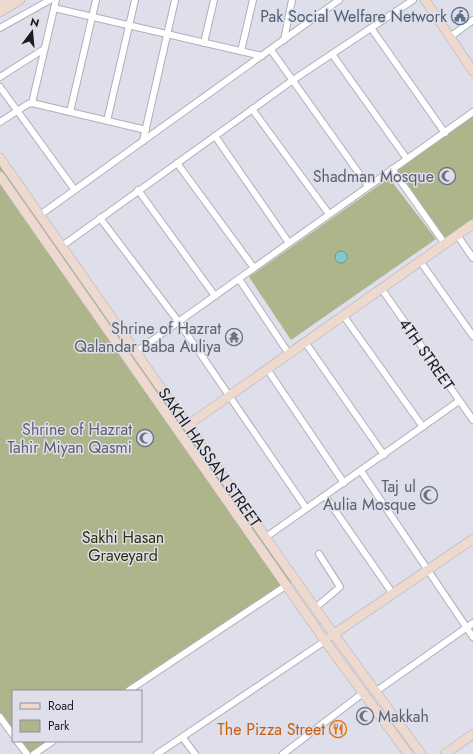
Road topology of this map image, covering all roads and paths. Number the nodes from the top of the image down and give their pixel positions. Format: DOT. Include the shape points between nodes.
graph roads {
  1 [pos="7,0"];
  2 [pos="20,0"];
  3 [pos="50,0"];
  4 [pos="56,0"];
  5 [pos="96,0"];
  6 [pos="134,0"];
  7 [pos="175,0"];
  8 [pos="214,0"];
  9 [pos="253,0"];
  10 [pos="292,0"];
  11 [pos="339,0"];
  12 [pos="413,0"];
  13 [pos="425,0"];
  14 [pos="0,4"];
  15 [pos="54,8"];
  16 [pos="0,12"];
  17 [pos="92,18"];
  18 [pos="473,20"];
  19 [pos="128,26"];
  20 [pos="0,28"];
  21 [pos="371,28"];
  22 [pos="167,35"];
  23 [pos="450,36"];
  24 [pos="284,40"];
  25 [pos="204,43"];
  26 [pos="44,50"];
  27 [pos="270,50"];
  28 [pos="241,51"];
  29 [pos="332,54"];
  30 [pos="262,56"];
  31 [pos="473,71"];
  32 [pos="0,77"];
  33 [pos="292,80"];
  34 [pos="0,87"];
  35 [pos="32,103"];
  36 [pos="252,110"];
  37 [pos="16,111"];
  38 [pos="70,112"];
  39 [pos="473,112"];
  40 [pos="107,121"];
  41 [pos="0,122"];
  42 [pos="146,130"];
  43 [pos="445,132"];
  44 [pos="215,136"];
  45 [pos="143,141"];
  46 [pos="0,158"];
  47 [pos="407,159"];
  48 [pos="177,163"];
  49 [pos="392,169"];
  50 [pos="0,176"];
  51 [pos="368,186"];
  52 [pos="74,189"];
  53 [pos="138,190"];
  54 [pos="329,214"];
  55 [pos="40,215"];
  56 [pos="100,218"];
  57 [pos="473,224"];
  58 [pos="457,235"];
  59 [pos="289,243"];
  60 [pos="445,244"];
  61 [pos="62,246"];
  62 [pos="473,258"];
  63 [pos="420,261"];
  64 [pos="254,268"];
  65 [pos="239,279"];
  66 [pos="382,288"];
  67 [pos="215,296"];
  68 [pos="343,315"];
  69 [pos="178,321"];
  70 [pos="473,336"];
  71 [pos="305,342"];
  72 [pos="136,352"];
  73 [pos="289,354"];
  74 [pos="267,369"];
  75 [pos="230,394"];
  76 [pos="459,401"];
  77 [pos="473,420"];
  78 [pos="188,425"];
  79 [pos="423,427"];
  80 [pos="384,455"];
  81 [pos="361,471"];
  82 [pos="344,483"];
  83 [pos="325,496"];
  84 [pos="306,508"];
  85 [pos="266,537"];
  86 [pos="473,539"];
  87 [pos="319,554"];
  88 [pos="428,571"];
  89 [pos="287,585"];
  90 [pos="393,594"];
  91 [pos="315,608"];
  92 [pos="473,623"];
  93 [pos="467,628"];
  94 [pos="334,633"];
  95 [pos="473,636"];
  96 [pos="325,641"];
  97 [pos="130,690"];
  98 [pos="375,692"];
  99 [pos="364,693"];
  100 [pos="0,717"];
  101 [pos="12,734"];
  102 [pos="473,734"];
  103 [pos="183,738"];
  104 [pos="18,742"];
  105 [pos="52,742"];
  106 [pos="26,754"];
  107 [pos="34,754"];
  108 [pos="157,754"];
  109 [pos="195,754"];
  110 [pos="283,754"];
  111 [pos="408,754"];
  112 [pos="421,754"];
  113 [pos="445,754"];
  1 -- 14 [label="street"];
  2 -- 16 [label="street"];
  3 -- 20 [label="street"];
  4 -- 15 [label="street"];
  5 -- 17 [label="street"];
  6 -- 19 [label="street"];
  7 -- 22 [label="street"];
  8 -- 25 [label="street"];
  9 -- 28 [label="street"];
  10 -- 24 [label="street"];
  11 -- 24 [label="street"];
  12 -- 21 [label="street"];
  13 -- 23 [label="street"];
  15 -- 17 [label="street"];
  15 -- 26 [label="street"];
  17 -- 19 [label="street"];
  17 -- 38 [label="street"];
  18 -- 23 [label="street"];
  19 -- 22 [label="street"];
  19 -- 40 [label="street"];
  21 -- 29 [label="street"];
  21 -- 43 [label="street"];
  22 -- 25 [label="street"];
  22 -- 42 [label="street"];
  23 -- 31 [label="street"];
  24 -- 27 [label="street"];
  25 -- 28 [label="street"];
  26 -- 32 [label="street"];
  26 -- 35 [label="street"];
  27 -- 30 [label="street"];
  27 -- 33 [label="street"];
  28 -- 30 [label="street"];
  29 -- 33 [label="street"];
  29 -- 47 [label="street"];
  30 -- 45 [label="street"];
  33 -- 36 [label="street"];
  33 -- 51 [label="street"];
  34 -- 37 [label="street"];
  35 -- 37 [label="street"];
  35 -- 38 [label="street"];
  36 -- 44 [label="street"];
  36 -- 54 [label="street"];
  37 -- 41 [label="street"];
  37 -- 52 [label="street"];
  38 -- 40 [label="street"];
  39 -- 43 [label="street"];
  40 -- 42 [label="street"];
  42 -- 45 [label="street"];
  43 -- 47 [label="street"];
  44 -- 48 [label="street"];
  44 -- 59 [label="street"];
  45 -- 52 [label="street"];
  46 -- 55 [label="street, SAKHI HASSAN STREET"];
  47 -- 49 [label="street"];
  48 -- 53 [label="street"];
  48 -- 64 [label="street"];
  49 -- 51 [label="street"];
  49 -- 60 [label="street"];
  50 -- 89 [label="street, SAKHI HASSAN STREET"];
  51 -- 54 [label="street"];
  52 -- 55 [label="street"];
  53 -- 56 [label="street"];
  53 -- 67 [label="street"];
  54 -- 59 [label="street"];
  55 -- 61 [label="street, SAKHI HASSAN STREET"];
  56 -- 61 [label="street"];
  56 -- 69 [label="street"];
  57 -- 58 [label="street"];
  58 -- 60 [label="street"];
  58 -- 62 [label="street"];
  59 -- 64 [label="street"];
  60 -- 63 [label="street"];
  61 -- 72 [label="street, SAKHI HASSAN STREET"];
  63 -- 66 [label="street"];
  63 -- 70 [label="street"];
  64 -- 65 [label="street"];
  65 -- 67 [label="street"];
  65 -- 73 [label="street"];
  66 -- 68 [label="street"];
  66 -- 76 [label="street, 4TH STREET"];
  67 -- 69 [label="street"];
  68 -- 71 [label="street"];
  68 -- 79 [label="street"];
  69 -- 72 [label="street"];
  69 -- 75 [label="street"];
  71 -- 73 [label="street"];
  71 -- 80 [label="street"];
  72 -- 78 [label="street, SAKHI HASSAN STREET"];
  73 -- 74 [label="street"];
  74 -- 75 [label="street"];
  74 -- 82 [label="street"];
  75 -- 78 [label="street"];
  75 -- 84 [label="street"];
  76 -- 77 [label="street, 4TH STREET"];
  76 -- 79 [label="street"];
  78 -- 85 [label="street, SAKHI HASSAN STREET"];
  79 -- 80 [label="street"];
  80 -- 81 [label="street"];
  81 -- 82 [label="street"];
  81 -- 88 [label="street"];
  82 -- 83 [label="street"];
  83 -- 84 [label="street"];
  83 -- 90 [label="street"];
  84 -- 85 [label="street"];
  85 -- 91 [label="street, SAKHI HASSAN STREET"];
  86 -- 88 [label="street"];
  87 -- 91 [label="street" via="340,587"];
  88 -- 90 [label="street"];
  88 -- 93 [label="street"];
  89 -- 96 [label="street, SAKHI HASSAN STREET"];
  89 -- 97 [label="street"];
  90 -- 94 [label="street"];
  91 -- 94 [label="street, SAKHI HASSAN STREET"];
  92 -- 93 [label="street"];
  93 -- 95 [label="street"];
  93 -- 98 [label="street"];
  94 -- 96 [label="street"];
  94 -- 98 [label="street, SAKHI HASSAN STREET"];
  96 -- 99 [label="street, SAKHI HASSAN STREET"];
  96 -- 103 [label="street"];
  98 -- 112 [label="street, SAKHI HASSAN STREET"];
  99 -- 110 [label="street"];
  99 -- 111 [label="street, SAKHI HASSAN STREET"];
  100 -- 101 [label="street"];
  102 -- 113 [label="street"];
  103 -- 108 [label="street"];
  103 -- 109 [label="street"];
  104 -- 106 [label="street"];
  105 -- 107 [label="street"];
}
